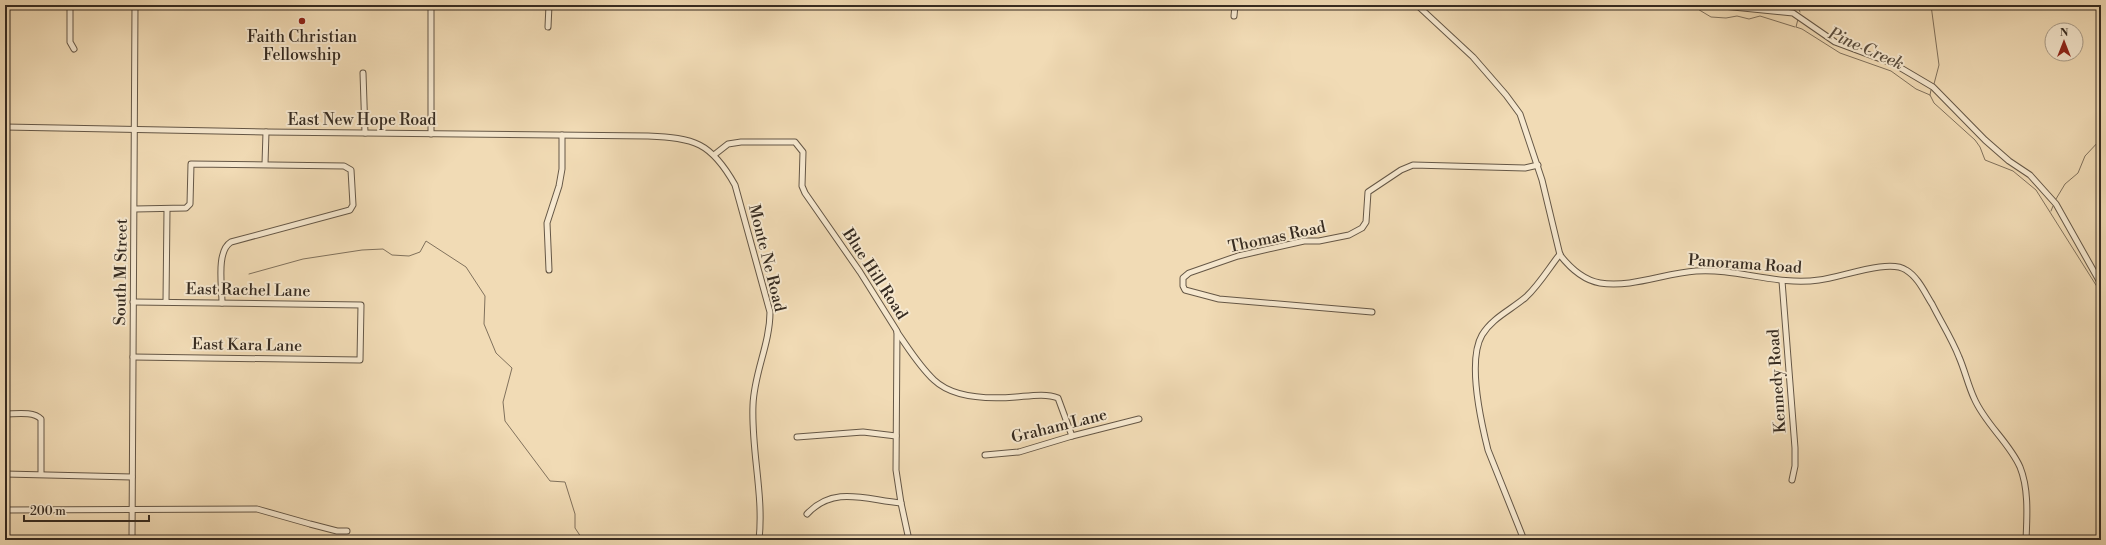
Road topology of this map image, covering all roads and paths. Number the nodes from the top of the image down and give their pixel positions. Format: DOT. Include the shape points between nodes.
graph roads {
  1 [pos="70,5"];
  2 [pos="135,5"];
  3 [pos="431,5"];
  4 [pos="549,5"];
  5 [pos="1235,5"];
  6 [pos="1417,5"];
  7 [pos="1713,5"];
  8 [pos="1234,16"];
  9 [pos="548,26"];
  10 [pos="74,49"];
  11 [pos="363,73"];
  12 [pos="5,127"];
  13 [pos="135,130"];
  14 [pos="266,132"];
  15 [pos="365,133"];
  16 [pos="431,134"];
  17 [pos="562,135"];
  18 [pos="714,155"];
  19 [pos="266,164"];
  20 [pos="1538,165"];
  21 [pos="135,209"];
  22 [pos="167,210"];
  23 [pos="1560,254"];
  24 [pos="549,270"];
  25 [pos="1782,281"];
  26 [pos="2101,284"];
  27 [pos="134,302"];
  28 [pos="166,302"];
  29 [pos="222,303"];
  30 [pos="1372,312"];
  31 [pos="897,331"];
  32 [pos="133,357"];
  33 [pos="360,360"];
  34 [pos="5,414"];
  35 [pos="1139,419"];
  36 [pos="896,436"];
  37 [pos="1072,436"];
  38 [pos="797,437"];
  39 [pos="986,455"];
  40 [pos="5,474"];
  41 [pos="42,474"];
  42 [pos="132,478"];
  43 [pos="1792,480"];
  44 [pos="901,503"];
  45 [pos="5,510"];
  46 [pos="133,510"];
  47 [pos="807,514"];
  48 [pos="347,531"];
  49 [pos="132,540"];
  50 [pos="759,540"];
  51 [pos="909,540"];
  52 [pos="1524,540"];
  53 [pos="2026,540"];
  1 -- 10 [label="street" via="70,42"];
  2 -- 13 [label="street, South M Street"];
  3 -- 16 [label="street"];
  4 -- 9 [label="street"];
  5 -- 8 [label="street"];
  6 -- 20 [label="street, Panorama Road" via="1473,57 1506,94 1520,114"];
  7 -- 26 [label="street" via="1793,13 1835,42 1894,64 1933,87 1989,144 2030,175 2056,204"];
  11 -- 15 [label="street"];
  12 -- 13 [label="street, East New Hope Road"];
  13 -- 14 [label="street, East New Hope Road"];
  13 -- 21 [label="street, South M Street"];
  14 -- 15 [label="street, East New Hope Road"];
  14 -- 19 [label="street"];
  15 -- 16 [label="street, East New Hope Road"];
  16 -- 17 [label="street, East New Hope Road"];
  17 -- 18 [label="street, East New Hope Road" via="677,137 698,143"];
  17 -- 24 [label="street" via="562,169 547,223"];
  18 -- 31 [label="street, Blue Hill Road" via="728,144 795,142 803,152 802,186 805,193"];
  18 -- 50 [label="street, Monte Ne Road" via="727,170 735,185 770,312 770,328 753,399 760,512"];
  19 -- 22 [label="street" via="191,164 190,204 186,208"];
  19 -- 29 [label="street" via="348,167 352,173 353,205 350,210 231,242 225,246 222,254"];
  20 -- 23 [label="street, Panorama Road"];
  20 -- 30 [label="street, Thomas Road" via="1525,168 1413,165 1368,192 1366,222 1356,233 1326,240 1304,241 1238,256 1189,273 1184,278 1185,290 1219,298"];
  21 -- 22 [label="street"];
  21 -- 27 [label="street, South M Street"];
  22 -- 28 [label="street"];
  23 -- 25 [label="street, Panorama Road" via="1581,276 1599,283 1626,283 1697,271"];
  23 -- 52 [label="street" via="1526,296 1491,324 1481,336 1477,351 1476,386 1484,436"];
  25 -- 43 [label="street, Kennedy Road" via="1795,448"];
  25 -- 53 [label="street, Panorama Road" via="1818,281 1889,266 1901,266 1908,271 1942,321 1980,410 2020,467 2025,488"];
  27 -- 28 [label="street, East Rachel Lane"];
  27 -- 32 [label="street, South M Street"];
  28 -- 29 [label="street, East Rachel Lane"];
  29 -- 33 [label="street, East Rachel Lane" via="361,305"];
  31 -- 36 [label="street, Blue Hill Road"];
  31 -- 37 [label="street" via="917,362 935,382 948,388 969,396 990,399 1036,396 1058,398"];
  32 -- 33 [label="street, East Kara Lane"];
  32 -- 42 [label="street, South M Street"];
  34 -- 41 [label="street" via="30,414 41,419"];
  35 -- 37 [label="street, Graham Lane"];
  36 -- 38 [label="street" via="863,432"];
  36 -- 44 [label="street, Blue Hill Road" via="896,470"];
  37 -- 39 [label="street, Graham Lane" via="1019,452"];
  40 -- 41 [label="street"];
  41 -- 42 [label="street"];
  42 -- 46 [label="street, South M Street"];
  44 -- 47 [label="street" via="839,496 820,502"];
  44 -- 51 [label="street, Blue Hill Road"];
  45 -- 46 [label="street"];
  46 -- 48 [label="street" via="257,510 337,531"];
  46 -- 49 [label="street, South M Street"];
}
